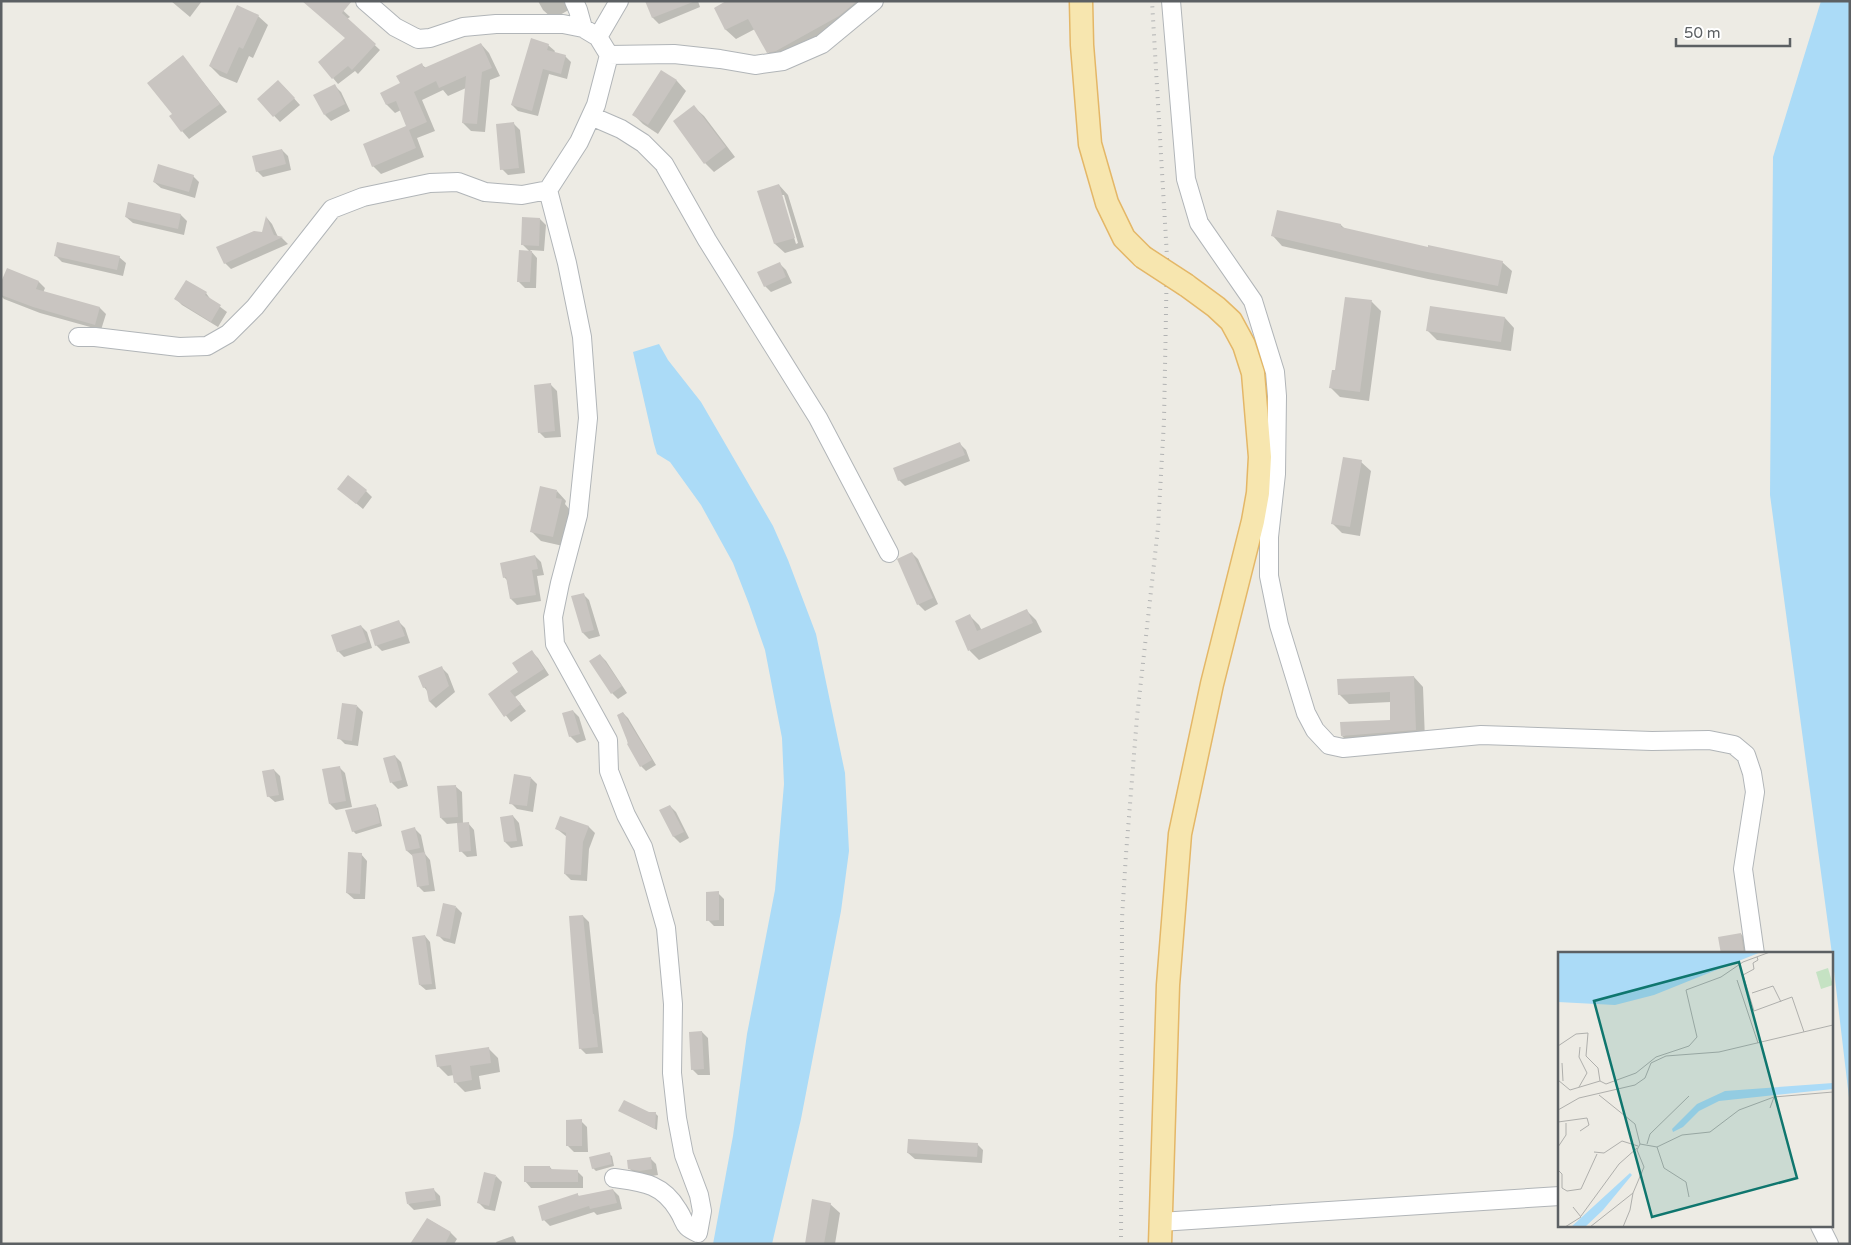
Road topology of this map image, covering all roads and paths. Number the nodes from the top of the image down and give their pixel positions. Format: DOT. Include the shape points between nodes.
graph roads {
  1 [pos="364,1"];
  2 [pos="574,1"];
  3 [pos="619,1"];
  4 [pos="874,1"];
  5 [pos="1081,1"];
  6 [pos="1171,1"];
  7 [pos="582,28"];
  8 [pos="598,37"];
  9 [pos="609,55"];
  10 [pos="591,116"];
  11 [pos="548,190"];
  12 [pos="78,337"];
  13 [pos="1264,373"];
  14 [pos="888,554"];
  15 [pos="1755,952"];
  16 [pos="614,1178"];
  17 [pos="1558,1196"];
  18 [pos="1160,1222"];
  19 [pos="1821,1228"];
  20 [pos="696,1239"];
  21 [pos="1160,1244"];
  22 [pos="1829,1244"];
  1 -- 7 [label="street" via="395,28 418,40 463,26 563,24"];
  2 -- 7 [label="street"];
  3 -- 8 [label="street"];
  4 -- 9 [label="street" via="822,44 783,61 755,65 674,54"];
  5 -- 13 [label="main road, bridge" via="1090,144 1107,203 1124,238 1143,257 1186,285 1231,321"];
  6 -- 13 [label="street" via="1186,179 1200,223 1253,301"];
  7 -- 8 [label="street"];
  8 -- 9 [label="street"];
  9 -- 10 [label="street"];
  10 -- 11 [label="street"];
  10 -- 14 [label="street" via="643,143 664,164 707,240 818,418"];
  11 -- 12 [label="street" via="522,195 485,192 458,182 430,183 364,197 332,208 256,307 228,334 207,346 179,347 95,336"];
  11 -- 20 [label="street" via="582,337 588,418 578,515 553,617 555,644 608,740 609,771 643,847 666,928 673,1004 672,1073 677,1118 684,1155 702,1211"];
  13 -- 15 [label="street" via="1277,396 1269,576 1298,690 1315,730 1329,745 1343,748 1482,735 1709,740 1734,745 1746,755 1755,792 1743,869"];
  13 -- 18 [label="main road" via="1258,493 1180,834 1168,984"];
  16 -- 20 [label="street" via="657,1187 679,1210"];
  17 -- 18 [label="street"];
  18 -- 21 [label="main road"];
  19 -- 22 [label="street"];
}
